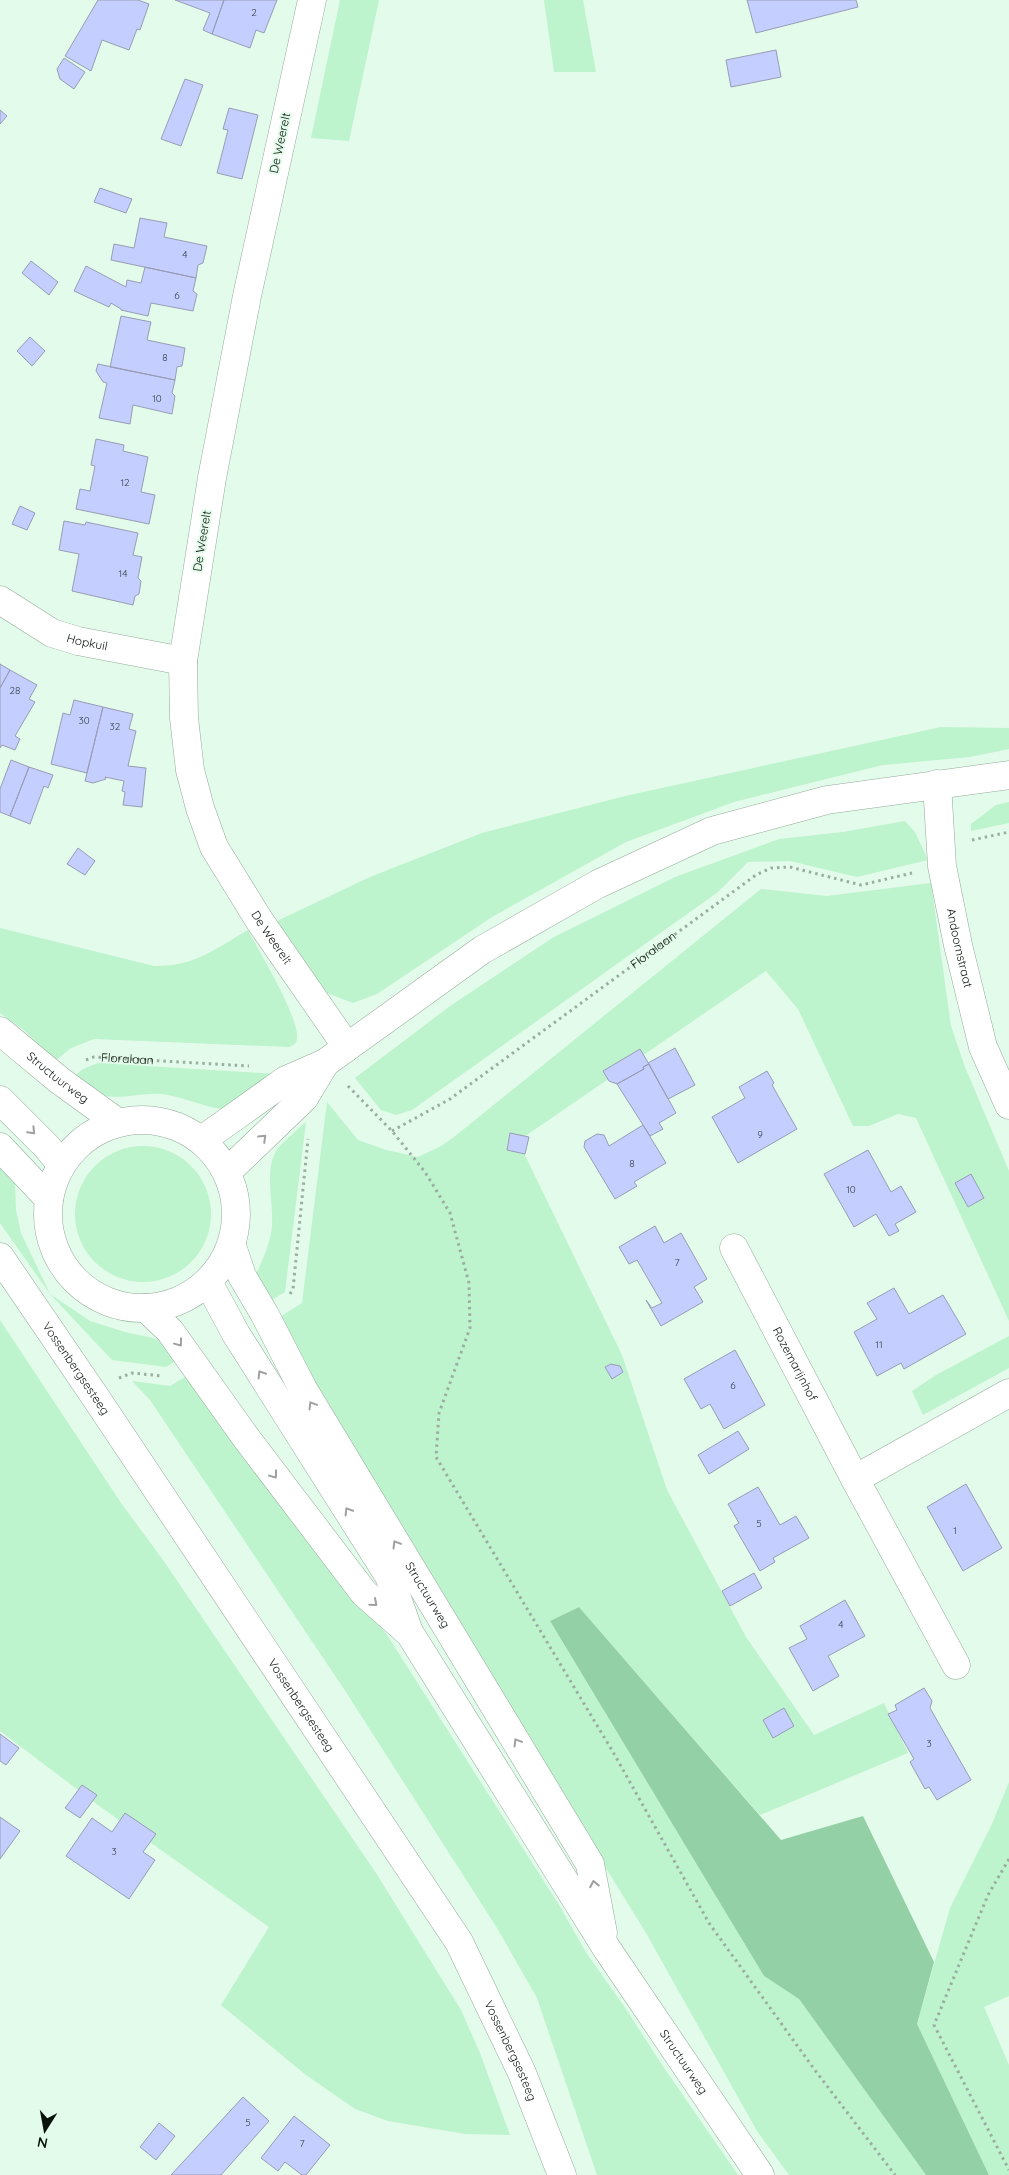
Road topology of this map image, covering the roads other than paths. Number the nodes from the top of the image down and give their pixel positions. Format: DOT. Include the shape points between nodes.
graph roads {
  1 [pos="312,0"];
  2 [pos="0,600"];
  3 [pos="183,661"];
  4 [pos="1009,775"];
  5 [pos="937,784"];
  6 [pos="0,1031"];
  7 [pos="347,1047"];
  8 [pos="295,1089"];
  9 [pos="0,1100"];
  10 [pos="1009,1105"];
  11 [pos="117,1122"];
  12 [pos="202,1140"];
  13 [pos="0,1147"];
  14 [pos="61,1164"];
  15 [pos="228,1172"];
  16 [pos="49,1199"];
  17 [pos="232,1246"];
  18 [pos="734,1248"];
  19 [pos="0,1257"];
  20 [pos="208,1282"];
  21 [pos="146,1308"];
  22 [pos="1009,1393"];
  23 [pos="855,1480"];
  24 [pos="409,1632"];
  25 [pos="956,1665"];
  26 [pos="607,1949"];
  27 [pos="562,2175"];
  28 [pos="760,2175"];
  1 -- 3 [label="street, De Weerelt" via="245,306 212,478"];
  2 -- 3 [label="street, Hopkuil" via="52,633"];
  3 -- 7 [label="street, De Weerelt" via="184,718 190,770 214,847 259,920"];
  4 -- 5 [label="street"];
  5 -- 7 [label="street" via="827,800 712,830 598,884 482,950"];
  5 -- 10 [label="street, Andoornstraat" via="942,866 958,945 983,1047"];
  6 -- 11 [label="street, Structuurweg"];
  7 -- 8 [label="street"];
  8 -- 12 [label="street"];
  15 -- 8 [label="street, one-way"];
  9 -- 14 [label="street, one-way"];
  11 -- 12 [label="street" via="139,1119 162,1121 183,1128"];
  11 -- 14 [label="street" via="76,1146"];
  12 -- 15 [label="street"];
  13 -- 16 [label="street"];
  14 -- 16 [label="street"];
  15 -- 17 [label="street" via="237,1210"];
  16 -- 21 [label="street" via="48,1216 54,1248 72,1277 98,1297 129,1308"];
  17 -- 20 [label="street"];
  26 -- 17 [label="street, Structuurweg, one-way" via="590,1864 303,1389 242,1276"];
  18 -- 23 [label="street, Rozemarijnhof"];
  19 -- 27 [label="street, Vossenbergsesteeg" via="459,1942 522,2073"];
  20 -- 21 [label="street" via="173,1303"];
  24 -- 20 [label="street, Structuurweg, one-way" via="389,1576 236,1334"];
  21 -- 24 [label="street, Structuurweg, one-way" via="170,1331 364,1593"];
  22 -- 23 [label="street"];
  23 -- 25 [label="street, Rozemarijnhof"];
  24 -- 26 [label="street, Structuurweg"];
  26 -- 28 [label="street, Structuurweg"];
}
